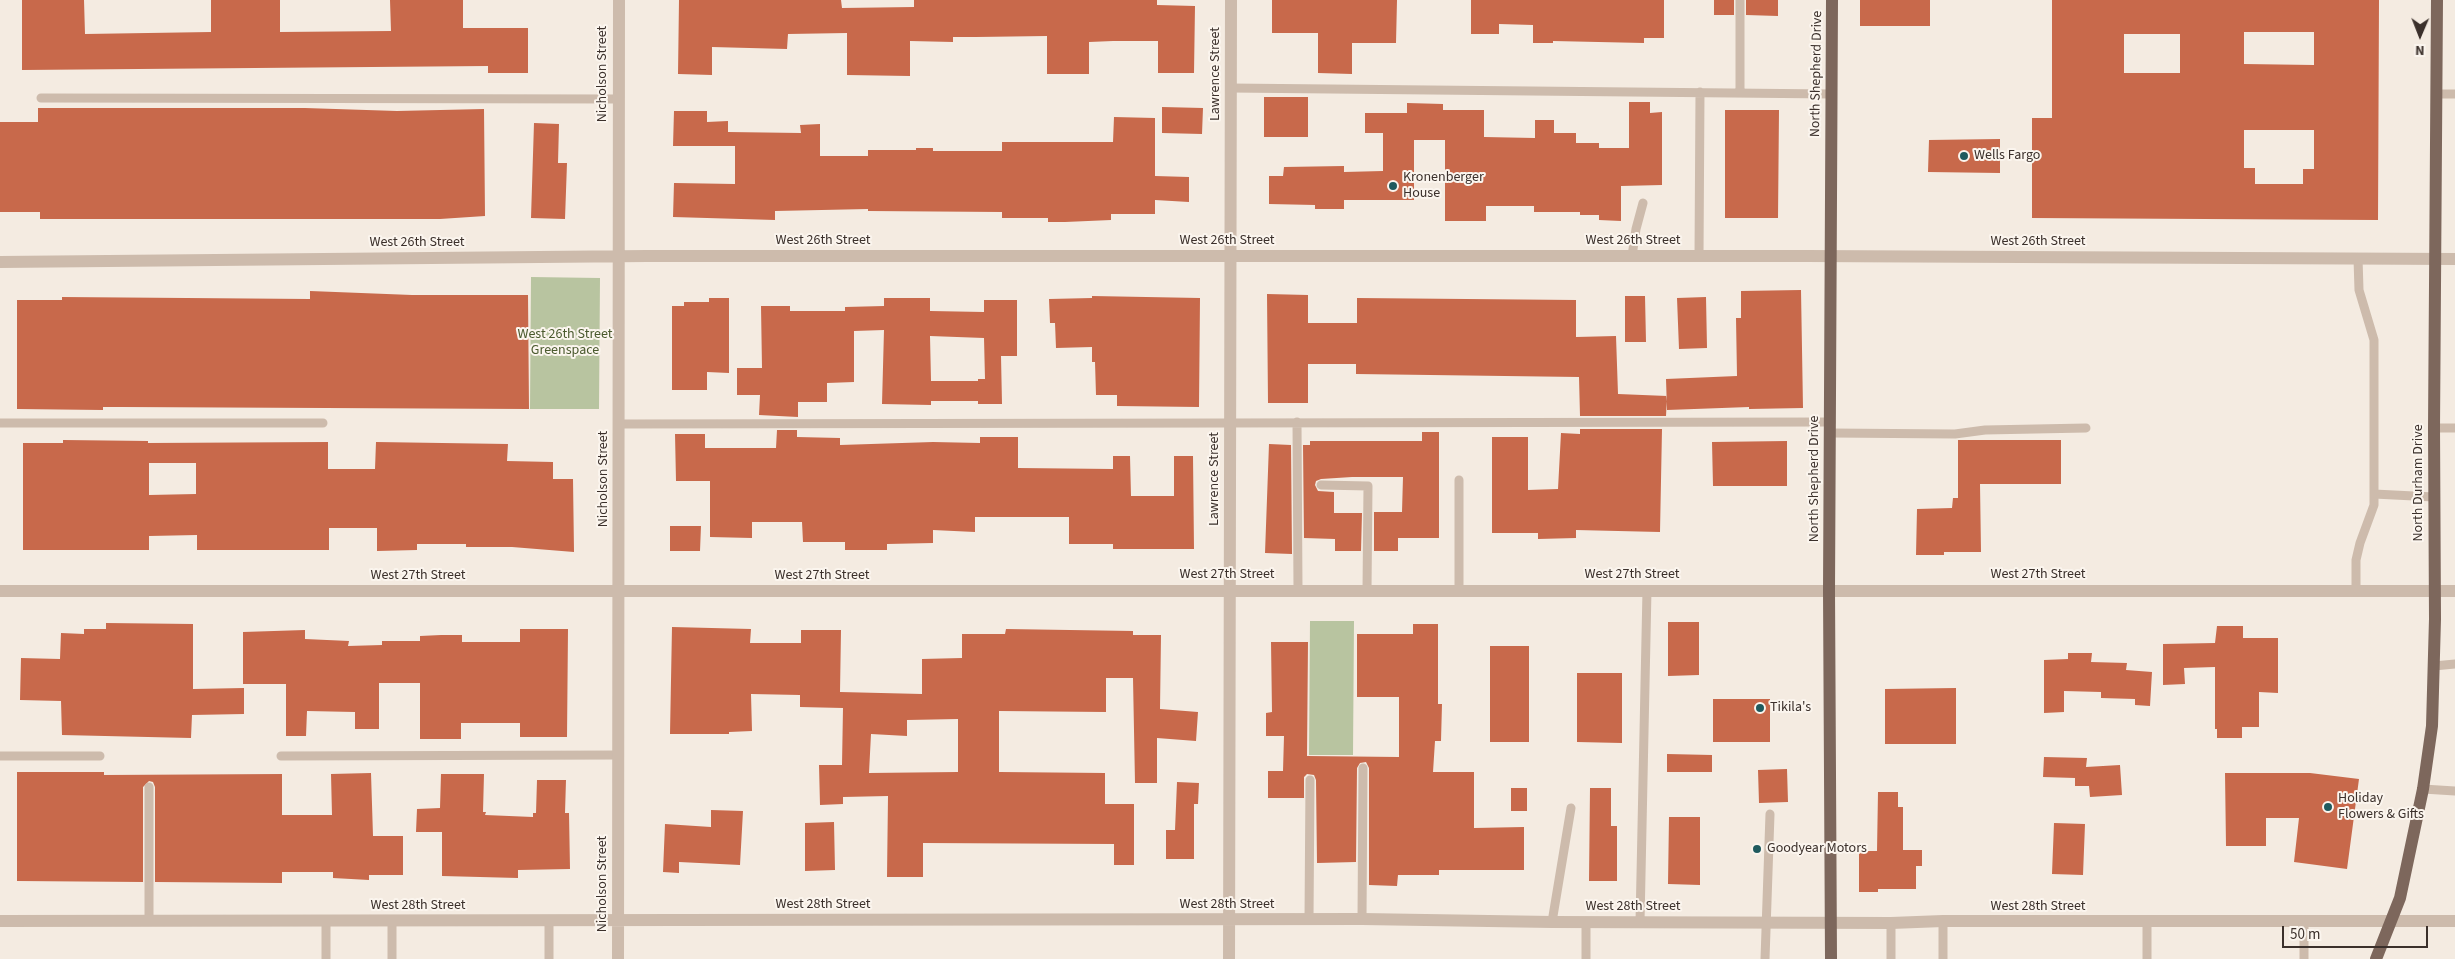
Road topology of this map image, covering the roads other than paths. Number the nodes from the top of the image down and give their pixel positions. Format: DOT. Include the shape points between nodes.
graph roads {
  1 [pos="619,0"];
  2 [pos="1231,0"];
  3 [pos="1740,0"];
  4 [pos="1832,0"];
  5 [pos="2437,0"];
  6 [pos="1230,88"];
  7 [pos="1700,92"];
  8 [pos="1740,93"];
  9 [pos="1832,94"];
  10 [pos="2436,94"];
  11 [pos="2455,94"];
  12 [pos="40,98"];
  13 [pos="618,99"];
  14 [pos="1643,203"];
  15 [pos="619,256"];
  16 [pos="1230,256"];
  17 [pos="1632,256"];
  18 [pos="1699,256"];
  19 [pos="1830,256"];
  20 [pos="2358,258"];
  21 [pos="2435,259"];
  22 [pos="2455,259"];
  23 [pos="0,262"];
  24 [pos="1230,422"];
  25 [pos="1297,422"];
  26 [pos="0,423"];
  27 [pos="323,423"];
  28 [pos="619,424"];
  29 [pos="1831,428"];
  30 [pos="2086,428"];
  31 [pos="2434,428"];
  32 [pos="2455,428"];
  33 [pos="1459,480"];
  34 [pos="1321,485"];
  35 [pos="2374,494"];
  36 [pos="2434,498"];
  37 [pos="1230,590"];
  38 [pos="1298,590"];
  39 [pos="1367,590"];
  40 [pos="1459,590"];
  41 [pos="1647,590"];
  42 [pos="1829,590"];
  43 [pos="2356,590"];
  44 [pos="0,591"];
  45 [pos="619,591"];
  46 [pos="2435,591"];
  47 [pos="2455,591"];
  48 [pos="2455,664"];
  49 [pos="2434,666"];
  50 [pos="619,755"];
  51 [pos="0,756"];
  52 [pos="100,756"];
  53 [pos="282,756"];
  54 [pos="1363,768"];
  55 [pos="1310,780"];
  56 [pos="149,787"];
  57 [pos="2423,789"];
  58 [pos="2455,791"];
  59 [pos="1572,808"];
  60 [pos="1770,814"];
  61 [pos="1309,919"];
  62 [pos="1362,919"];
  63 [pos="326,920"];
  64 [pos="1229,920"];
  65 [pos="0,921"];
  66 [pos="149,921"];
  67 [pos="392,921"];
  68 [pos="549,921"];
  69 [pos="618,921"];
  70 [pos="1943,921"];
  71 [pos="2455,921"];
  72 [pos="1552,922"];
  73 [pos="1586,922"];
  74 [pos="1640,922"];
  75 [pos="1768,922"];
  76 [pos="1830,922"];
  77 [pos="2147,922"];
  78 [pos="2304,922"];
  79 [pos="2389,922"];
  80 [pos="1891,923"];
  81 [pos="326,959"];
  82 [pos="392,959"];
  83 [pos="549,959"];
  84 [pos="618,959"];
  85 [pos="1229,959"];
  86 [pos="1586,959"];
  87 [pos="1765,959"];
  88 [pos="1831,959"];
  89 [pos="1891,959"];
  90 [pos="1943,959"];
  91 [pos="2147,959"];
  92 [pos="2304,959"];
  93 [pos="2376,959"];
  1 -- 13 [label="street, Nicholson Street"];
  2 -- 6 [label="street, Lawrence Street"];
  3 -- 8 [label="lane"];
  4 -- 9 [label="main road, North Shepherd Drive"];
  5 -- 10 [label="main road, North Durham Drive"];
  6 -- 7 [label="lane"];
  6 -- 16 [label="street, Lawrence Street"];
  7 -- 8 [label="lane"];
  7 -- 18 [label="lane"];
  8 -- 9 [label="lane"];
  9 -- 19 [label="main road, North Shepherd Drive"];
  10 -- 11 [label="lane"];
  10 -- 21 [label="main road, North Durham Drive"];
  12 -- 13 [label="lane"];
  13 -- 15 [label="street, Nicholson Street"];
  14 -- 17 [label="lane"];
  15 -- 16 [label="street, West 26th Street"];
  15 -- 23 [label="street, West 26th Street"];
  15 -- 28 [label="street, Nicholson Street"];
  16 -- 17 [label="street, West 26th Street"];
  16 -- 24 [label="street, Lawrence Street"];
  17 -- 18 [label="street, West 26th Street"];
  18 -- 19 [label="street, West 26th Street"];
  19 -- 20 [label="street, West 26th Street"];
  19 -- 29 [label="main road, North Shepherd Drive"];
  20 -- 21 [label="street, West 26th Street"];
  20 -- 35 [label="lane" via="2359,290 2374,340"];
  21 -- 22 [label="street, West 26th Street"];
  21 -- 31 [label="main road, North Durham Drive"];
  24 -- 25 [label="lane"];
  24 -- 28 [label="lane"];
  24 -- 37 [label="street, Lawrence Street"];
  25 -- 29 [label="lane"];
  25 -- 38 [label="lane"];
  26 -- 27 [label="lane"];
  28 -- 45 [label="street, Nicholson Street"];
  29 -- 30 [label="lane" via="1955,434 1985,430"];
  29 -- 42 [label="main road, North Shepherd Drive"];
  31 -- 32 [label="lane"];
  31 -- 36 [label="main road, North Durham Drive"];
  33 -- 40 [label="lane"];
  34 -- 39 [label="lane" via="1368,486"];
  35 -- 36 [label="lane"];
  35 -- 43 [label="lane" via="2374,505 2356,560"];
  36 -- 46 [label="main road, North Durham Drive"];
  37 -- 38 [label="street, West 27th Street"];
  37 -- 45 [label="street, West 27th Street"];
  37 -- 64 [label="street, Lawrence Street"];
  38 -- 39 [label="street, West 27th Street"];
  39 -- 40 [label="street, West 27th Street"];
  40 -- 41 [label="street, West 27th Street"];
  41 -- 42 [label="street, West 27th Street"];
  41 -- 74 [label="lane"];
  42 -- 43 [label="street, West 27th Street"];
  42 -- 76 [label="main road, North Shepherd Drive"];
  43 -- 46 [label="street, West 27th Street"];
  44 -- 45 [label="street, West 27th Street"];
  45 -- 50 [label="street, Nicholson Street"];
  46 -- 47 [label="street, West 27th Street"];
  46 -- 49 [label="main road, North Durham Drive"];
  48 -- 49 [label="lane"];
  49 -- 57 [label="main road, North Durham Drive" via="2432,726"];
  50 -- 53 [label="lane"];
  50 -- 69 [label="street, Nicholson Street"];
  51 -- 52 [label="lane"];
  54 -- 62 [label="lane"];
  55 -- 61 [label="lane"];
  56 -- 66 [label="lane"];
  57 -- 58 [label="lane"];
  57 -- 79 [label="main road, North Durham Drive" via="2400,898"];
  59 -- 72 [label="lane"];
  60 -- 75 [label="lane"];
  61 -- 62 [label="street, West 28th Street"];
  61 -- 64 [label="street, West 28th Street"];
  62 -- 72 [label="street, West 28th Street"];
  63 -- 66 [label="street, West 28th Street"];
  63 -- 67 [label="street, West 28th Street"];
  63 -- 81 [label="lane"];
  64 -- 69 [label="street, West 28th Street"];
  64 -- 85 [label="street, Lawrence Street"];
  65 -- 66 [label="street, West 28th Street"];
  67 -- 68 [label="street, West 28th Street"];
  67 -- 82 [label="lane"];
  68 -- 69 [label="street, West 28th Street"];
  68 -- 83 [label="lane"];
  69 -- 84 [label="street, Nicholson Street"];
  70 -- 77 [label="street, West 28th Street"];
  70 -- 80 [label="street, West 28th Street"];
  70 -- 90 [label="lane"];
  71 -- 79 [label="street, West 28th Street"];
  72 -- 73 [label="street, West 28th Street"];
  73 -- 74 [label="street, West 28th Street"];
  73 -- 86 [label="lane"];
  74 -- 75 [label="street, West 28th Street"];
  75 -- 76 [label="street, West 28th Street"];
  75 -- 87 [label="lane"];
  76 -- 80 [label="street, West 28th Street"];
  76 -- 88 [label="main road, North Shepherd Drive"];
  77 -- 78 [label="street, West 28th Street"];
  77 -- 91 [label="lane"];
  78 -- 79 [label="street, West 28th Street"];
  78 -- 92 [label="lane"];
  79 -- 93 [label="main road, North Durham Drive"];
  80 -- 89 [label="lane"];
}
